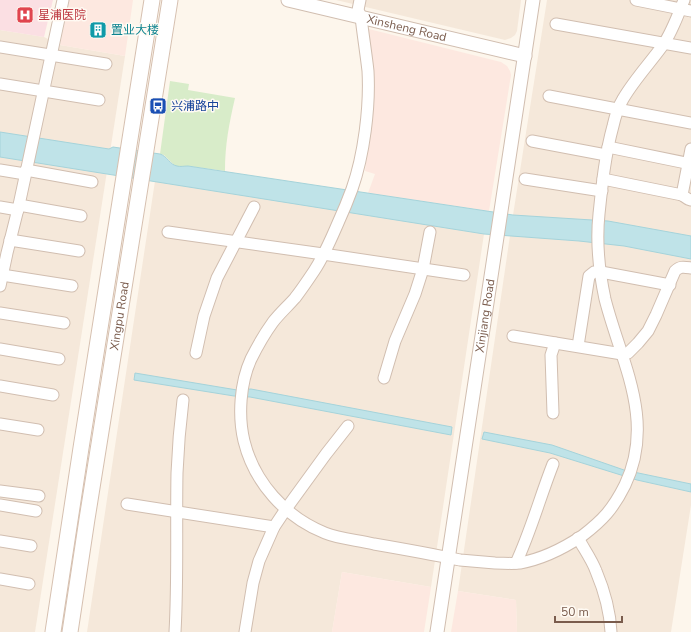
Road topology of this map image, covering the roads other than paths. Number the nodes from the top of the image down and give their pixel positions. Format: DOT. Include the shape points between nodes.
graph roads {
  1 [pos="63,0"];
  2 [pos="152,0"];
  3 [pos="170,0"];
  4 [pos="288,0"];
  5 [pos="360,0"];
  6 [pos="366,0"];
  7 [pos="533,0"];
  8 [pos="636,0"];
  9 [pos="685,7"];
  10 [pos="361,17"];
  11 [pos="556,24"];
  12 [pos="664,44"];
  13 [pos="0,47"];
  14 [pos="691,48"];
  15 [pos="51,55"];
  16 [pos="525,56"];
  17 [pos="106,64"];
  18 [pos="0,84"];
  19 [pos="43,91"];
  20 [pos="549,96"];
  21 [pos="99,100"];
  22 [pos="619,110"];
  23 [pos="691,124"];
  24 [pos="532,141"];
  25 [pos="691,149"];
  26 [pos="607,151"];
  27 [pos="690,163"];
  28 [pos="26,169"];
  29 [pos="0,170"];
  30 [pos="525,179"];
  31 [pos="603,179"];
  32 [pos="92,182"];
  33 [pos="602,191"];
  34 [pos="686,197"];
  35 [pos="0,207"];
  36 [pos="19,207"];
  37 [pos="254,207"];
  38 [pos="81,216"];
  39 [pos="168,232"];
  40 [pos="430,232"];
  41 [pos="10,240"];
  42 [pos="235,242"];
  43 [pos="80,251"];
  44 [pos="4,252"];
  45 [pos="324,254"];
  46 [pos="691,268"];
  47 [pos="423,269"];
  48 [pos="601,272"];
  49 [pos="464,275"];
  50 [pos="1,280"];
  51 [pos="670,285"];
  52 [pos="72,286"];
  53 [pos="0,313"];
  54 [pos="64,323"];
  55 [pos="513,336"];
  56 [pos="555,342"];
  57 [pos="578,346"];
  58 [pos="0,349"];
  59 [pos="196,353"];
  60 [pos="622,354"];
  61 [pos="59,359"];
  62 [pos="384,378"];
  63 [pos="0,386"];
  64 [pos="53,395"];
  65 [pos="183,400"];
  66 [pos="553,413"];
  67 [pos="0,424"];
  68 [pos="348,426"];
  69 [pos="38,430"];
  70 [pos="553,464"];
  71 [pos="0,491"];
  72 [pos="39,496"];
  73 [pos="127,504"];
  74 [pos="0,505"];
  75 [pos="286,509"];
  76 [pos="36,511"];
  77 [pos="177,512"];
  78 [pos="274,527"];
  79 [pos="578,538"];
  80 [pos="0,541"];
  81 [pos="31,546"];
  82 [pos="449,558"];
  83 [pos="516,563"];
  84 [pos="0,579"];
  85 [pos="29,584"];
  86 [pos="53,632"];
  87 [pos="70,632"];
  88 [pos="175,632"];
  89 [pos="244,632"];
  90 [pos="437,632"];
  91 [pos="611,632"];
  1 -- 15 [label="street"];
  2 -- 86 [label="main road, Xingpu Road"];
  3 -- 87 [label="main road, Xingpu Road"];
  4 -- 10 [label="street, Xinsheng Road"];
  5 -- 10 [label="street" via="358,10"];
  6 -- 10 [label="street"];
  7 -- 16 [label="street, Xinjiang Road"];
  8 -- 9 [label="street"];
  9 -- 12 [label="street"];
  10 -- 16 [label="street, Xinsheng Road"];
  10 -- 45 [label="street" via="368,71 367,115 363,143 352,189"];
  11 -- 12 [label="street"];
  12 -- 14 [label="street"];
  12 -- 22 [label="street" via="634,82 622,100"];
  13 -- 15 [label="street"];
  15 -- 17 [label="street"];
  15 -- 19 [label="street"];
  16 -- 82 [label="street, Xinjiang Road"];
  18 -- 19 [label="street"];
  19 -- 21 [label="street"];
  19 -- 28 [label="street"];
  20 -- 22 [label="street"];
  22 -- 23 [label="street"];
  22 -- 26 [label="street"];
  24 -- 26 [label="street"];
  25 -- 27 [label="street"];
  26 -- 27 [label="street"];
  26 -- 31 [label="street"];
  27 -- 34 [label="street"];
  28 -- 29 [label="street"];
  28 -- 32 [label="street"];
  28 -- 36 [label="street"];
  30 -- 33 [label="street"];
  31 -- 33 [label="street"];
  31 -- 34 [label="street"];
  33 -- 48 [label="street" via="598,247"];
  35 -- 36 [label="street"];
  36 -- 38 [label="street"];
  36 -- 41 [label="street"];
  37 -- 42 [label="street"];
  39 -- 42 [label="street"];
  40 -- 47 [label="street"];
  41 -- 43 [label="street"];
  41 -- 44 [label="street"];
  42 -- 45 [label="street"];
  42 -- 59 [label="street" via="217,278 204,316"];
  44 -- 50 [label="street"];
  45 -- 47 [label="street"];
  45 -- 75 [label="street" via="295,298 262,339 250,362 241,401 242,434 247,452 260,479"];
  46 -- 51 [label="street" via="678,268"];
  47 -- 49 [label="street"];
  47 -- 62 [label="street" via="395,341"];
  48 -- 51 [label="street"];
  48 -- 57 [label="street" via="594,272 589,276"];
  48 -- 60 [label="street" via="605,299"];
  50 -- 52 [label="street"];
  51 -- 60 [label="street" via="648,330 628,353"];
  53 -- 54 [label="street"];
  55 -- 56 [label="street"];
  56 -- 57 [label="street"];
  56 -- 66 [label="street" via="551,355"];
  57 -- 60 [label="street"];
  58 -- 61 [label="street"];
  60 -- 79 [label="street" via="638,417 636,452 627,480 608,514"];
  63 -- 64 [label="street"];
  65 -- 77 [label="street" via="179,435"];
  67 -- 69 [label="street"];
  68 -- 75 [label="street"];
  70 -- 83 [label="street"];
  71 -- 72 [label="street"];
  73 -- 77 [label="street"];
  74 -- 76 [label="street"];
  75 -- 78 [label="street"];
  75 -- 82 [label="street" via="325,533"];
  77 -- 78 [label="street"];
  77 -- 88 [label="street"];
  78 -- 89 [label="street" via="254,578"];
  79 -- 83 [label="street" via="540,558"];
  79 -- 91 [label="street" via="596,570 608,607"];
  80 -- 81 [label="street"];
  82 -- 83 [label="street"];
  82 -- 90 [label="street, Xinjiang Road"];
  84 -- 85 [label="street"];
}
